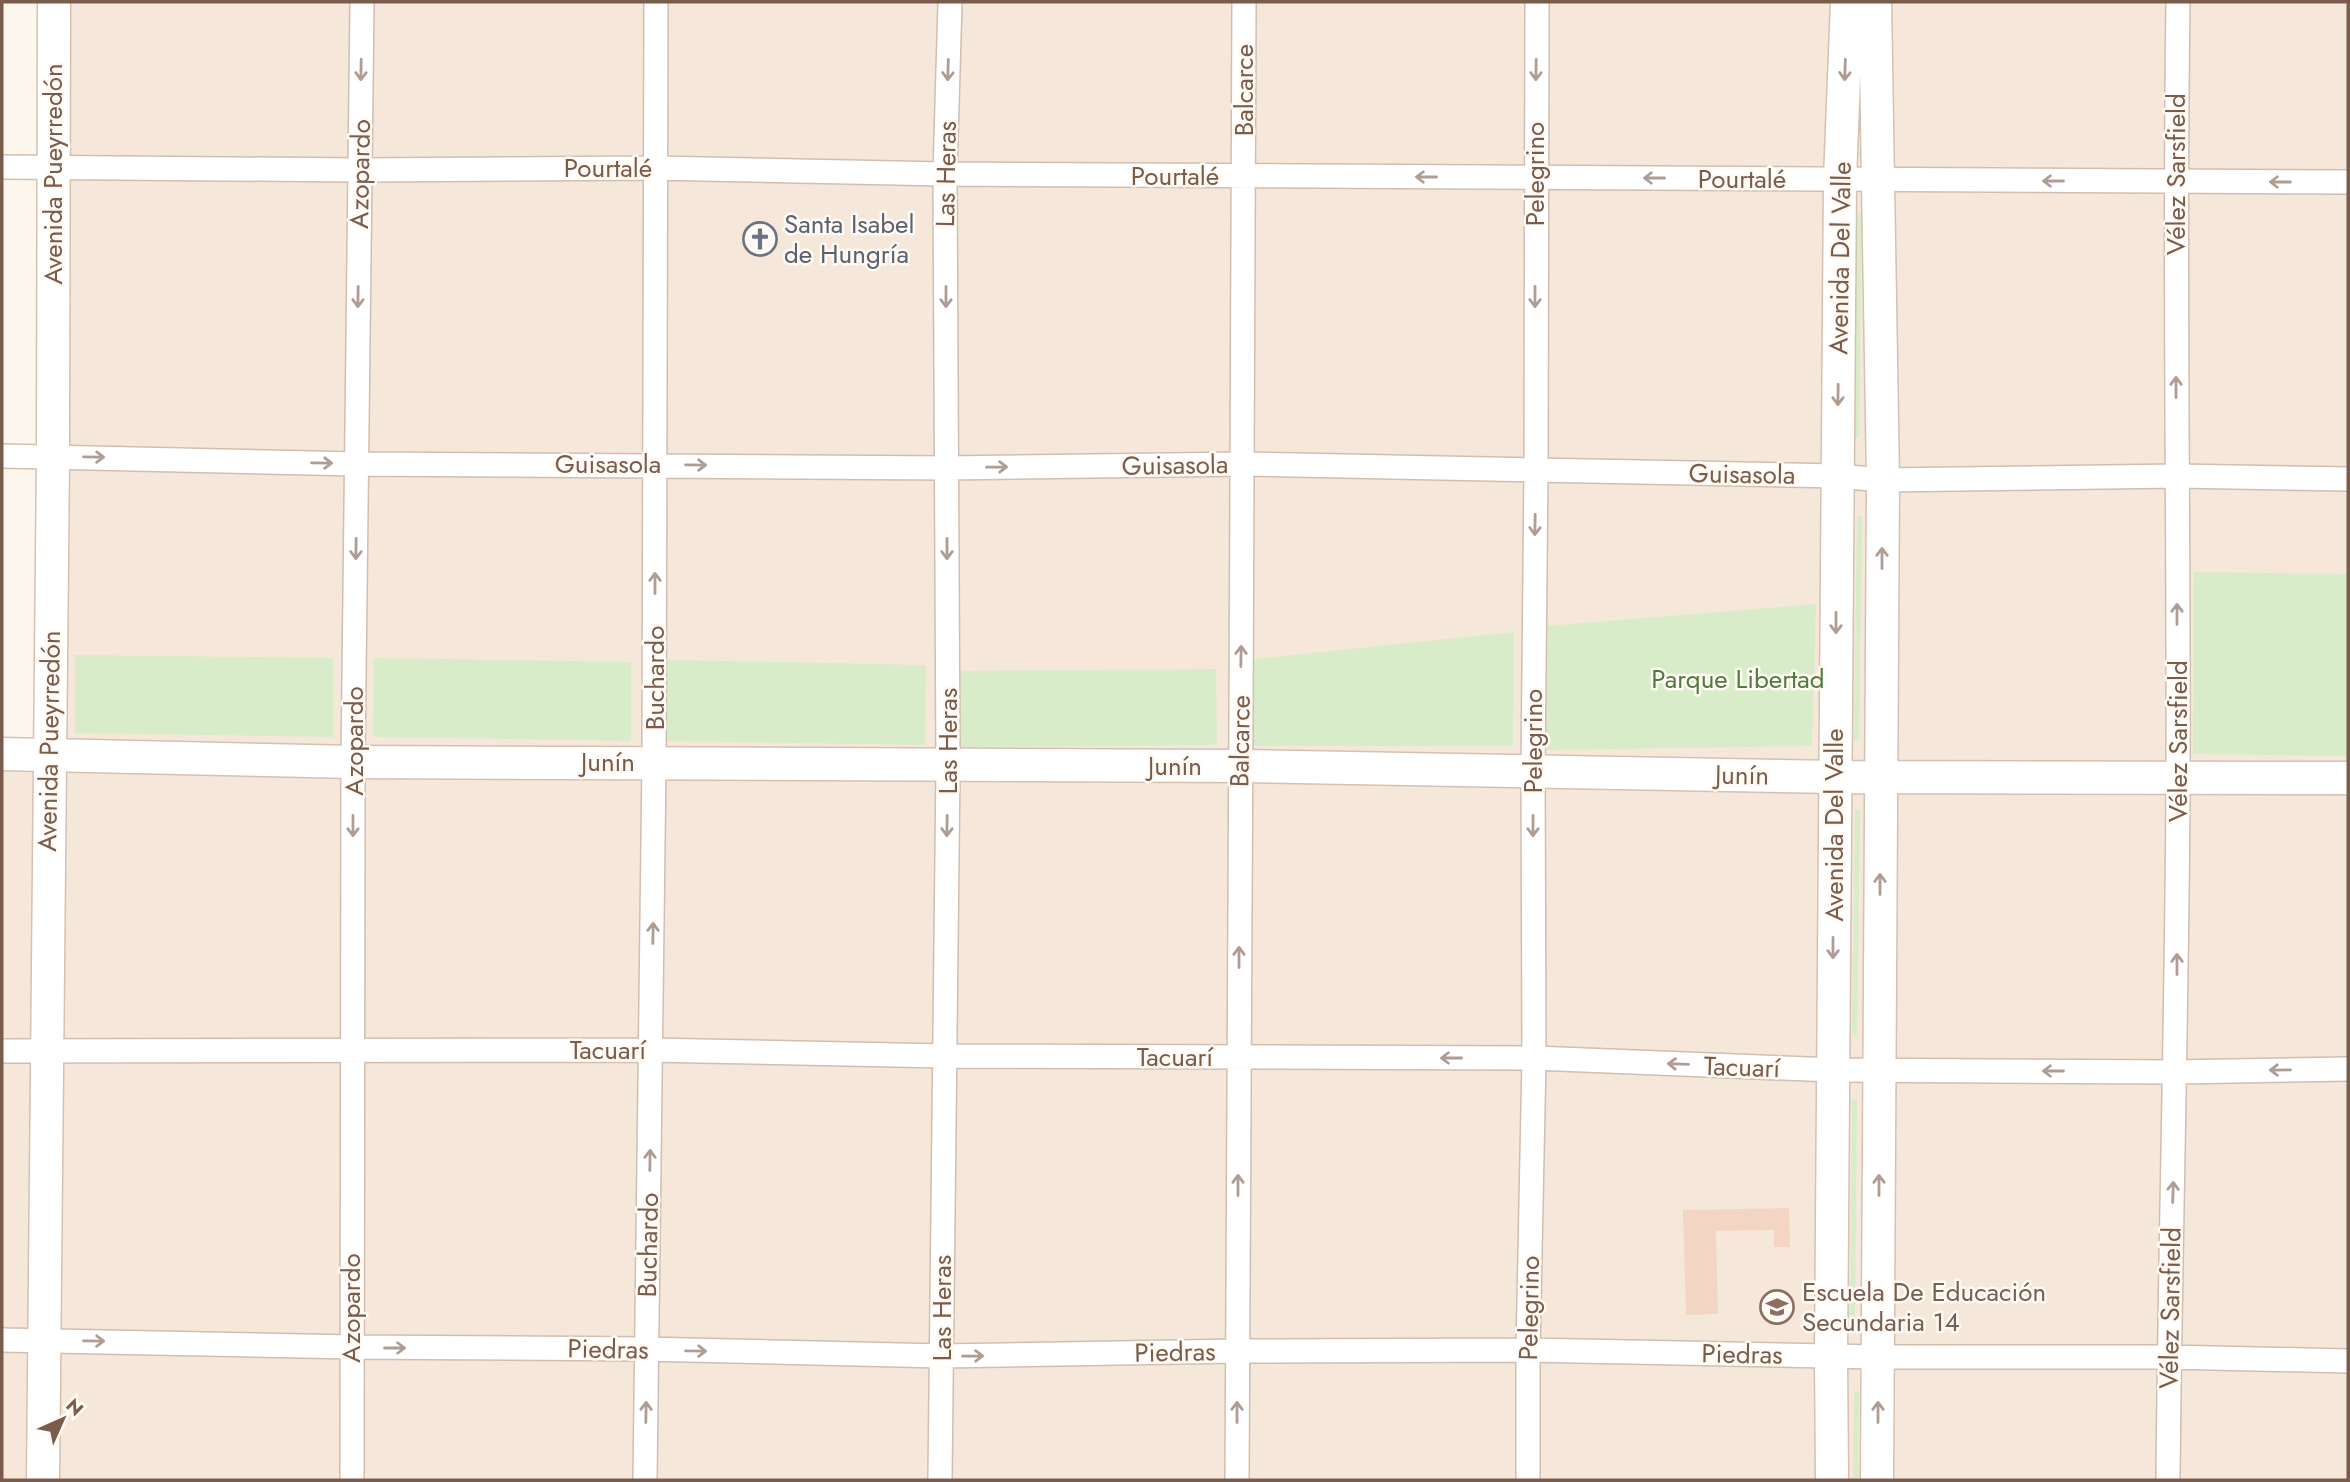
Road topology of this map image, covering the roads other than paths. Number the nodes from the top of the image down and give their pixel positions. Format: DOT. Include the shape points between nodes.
graph roads {
  1 [pos="54,2"];
  2 [pos="362,2"];
  3 [pos="656,2"];
  4 [pos="950,2"];
  5 [pos="1244,2"];
  6 [pos="1537,2"];
  7 [pos="1847,2"];
  8 [pos="1875,2"];
  9 [pos="2178,2"];
  10 [pos="2,167"];
  11 [pos="655,168"];
  12 [pos="54,169"];
  13 [pos="360,170"];
  14 [pos="945,174"];
  15 [pos="1244,177"];
  16 [pos="1535,178"];
  17 [pos="1840,179"];
  18 [pos="1879,180"];
  19 [pos="2175,181"];
  20 [pos="2348,182"];
  21 [pos="2,456"];
  22 [pos="53,456"];
  23 [pos="357,464"];
  24 [pos="656,464"];
  25 [pos="1244,464"];
  26 [pos="947,468"];
  27 [pos="1536,469"];
  28 [pos="1837,476"];
  29 [pos="2177,476"];
  30 [pos="2348,479"];
  31 [pos="1883,480"];
  32 [pos="2,754"];
  33 [pos="49,754"];
  34 [pos="353,762"];
  35 [pos="654,762"];
  36 [pos="948,766"];
  37 [pos="1240,766"];
  38 [pos="1533,771"];
  39 [pos="1835,777"];
  40 [pos="1881,777"];
  41 [pos="2348,778"];
  42 [pos="2178,779"];
  43 [pos="652,1050"];
  44 [pos="2,1051"];
  45 [pos="354,1051"];
  46 [pos="46,1052"];
  47 [pos="944,1056"];
  48 [pos="1239,1058"];
  49 [pos="1534,1058"];
  50 [pos="2348,1069"];
  51 [pos="1833,1070"];
  52 [pos="1879,1070"];
  53 [pos="2176,1072"];
  54 [pos="2,1340"];
  55 [pos="44,1340"];
  56 [pos="351,1348"];
  57 [pos="646,1349"];
  58 [pos="1528,1350"];
  59 [pos="1237,1351"];
  60 [pos="942,1356"];
  61 [pos="1831,1356"];
  62 [pos="1878,1357"];
  63 [pos="2169,1357"];
  64 [pos="2348,1361"];
  65 [pos="43,1480"];
  66 [pos="352,1480"];
  67 [pos="645,1480"];
  68 [pos="940,1480"];
  69 [pos="1237,1480"];
  70 [pos="1528,1480"];
  71 [pos="1832,1480"];
  72 [pos="1877,1480"];
  73 [pos="2168,1480"];
  1 -- 12 [label="main road, Avenida Pueyrredón"];
  2 -- 13 [label="street, Azopardo, one-way"];
  3 -- 11 [label="street, Buchardo"];
  4 -- 14 [label="street, Las Heras, one-way"];
  5 -- 15 [label="street, Balcarce"];
  6 -- 16 [label="street, Pelegrino, one-way"];
  7 -- 17 [label="main road, Avenida Del Valle, one-way"];
  8 -- 18 [label="main road, Avenida Del Valle"];
  9 -- 19 [label="street, Vélez Sarsfield"];
  10 -- 12 [label="street, Pourtalé"];
  11 -- 13 [label="street, Pourtalé"];
  11 -- 14 [label="street, Pourtalé"];
  11 -- 24 [label="street, Buchardo"];
  12 -- 13 [label="street, Pourtalé"];
  12 -- 22 [label="main road, Avenida Pueyrredón"];
  13 -- 23 [label="street, Azopardo, one-way"];
  14 -- 15 [label="street, Pourtalé"];
  14 -- 26 [label="street, Las Heras, one-way"];
  16 -- 15 [label="street, Pourtalé, one-way"];
  15 -- 25 [label="street, Balcarce"];
  17 -- 16 [label="street, Pourtalé, one-way"];
  16 -- 27 [label="street, Pelegrino, one-way"];
  17 -- 18 [label="street, Pourtalé"];
  17 -- 28 [label="main road, Avenida Del Valle, one-way"];
  19 -- 18 [label="street, Pourtalé, one-way"];
  18 -- 31 [label="main road, Avenida Del Valle"];
  20 -- 19 [label="street, Pourtalé, one-way"];
  29 -- 19 [label="street, Vélez Sarsfield, one-way"];
  21 -- 22 [label="street, Guisasola"];
  22 -- 23 [label="street, Guisasola, one-way"];
  22 -- 33 [label="main road, Avenida Pueyrredón"];
  23 -- 24 [label="street, Guisasola"];
  23 -- 34 [label="street, Azopardo, one-way"];
  24 -- 26 [label="street, Guisasola, one-way"];
  35 -- 24 [label="street, Buchardo, one-way"];
  26 -- 25 [label="street, Guisasola, one-way"];
  25 -- 27 [label="street, Guisasola"];
  37 -- 25 [label="street, Balcarce, one-way"];
  26 -- 36 [label="street, Las Heras, one-way"];
  27 -- 28 [label="street, Guisasola"];
  27 -- 38 [label="street, Pelegrino, one-way"];
  28 -- 31 [label="street, Guisasola"];
  28 -- 39 [label="main road, Avenida Del Valle, one-way"];
  29 -- 30 [label="street, Guisasola"];
  29 -- 31 [label="street, Guisasola"];
  42 -- 29 [label="street, Vélez Sarsfield, one-way"];
  40 -- 31 [label="main road, Avenida Del Valle, one-way"];
  32 -- 33 [label="main road, Junín"];
  33 -- 34 [label="main road, Junín"];
  33 -- 46 [label="main road, Avenida Pueyrredón"];
  34 -- 35 [label="main road, Junín"];
  34 -- 45 [label="street, Azopardo, one-way"];
  35 -- 36 [label="main road, Junín"];
  43 -- 35 [label="street, Buchardo, one-way"];
  36 -- 37 [label="main road, Junín"];
  36 -- 47 [label="street, Las Heras, one-way"];
  37 -- 38 [label="main road, Junín"];
  48 -- 37 [label="street, Balcarce, one-way"];
  38 -- 39 [label="main road, Junín"];
  38 -- 49 [label="street, Pelegrino, one-way"];
  39 -- 40 [label="main road, Junín"];
  39 -- 51 [label="main road, Avenida Del Valle, one-way"];
  40 -- 42 [label="main road, Junín"];
  52 -- 40 [label="main road, Avenida Del Valle, one-way"];
  41 -- 42 [label="main road, Junín"];
  53 -- 42 [label="street, Vélez Sarsfield, one-way"];
  43 -- 45 [label="street, Tacuarí"];
  43 -- 47 [label="street, Tacuarí"];
  57 -- 43 [label="street, Buchardo, one-way"];
  44 -- 46 [label="street, Tacuarí"];
  45 -- 46 [label="street, Tacuarí"];
  45 -- 56 [label="street, Azopardo"];
  46 -- 55 [label="main road, Avenida Pueyrredón"];
  47 -- 48 [label="street, Tacuarí"];
  47 -- 60 [label="street, Las Heras"];
  49 -- 48 [label="street, Tacuarí, one-way"];
  59 -- 48 [label="street, Balcarce, one-way"];
  51 -- 49 [label="street, Tacuarí, one-way"];
  49 -- 58 [label="street, Pelegrino"];
  50 -- 53 [label="street, Tacuarí, one-way"];
  51 -- 52 [label="street, Tacuarí"];
  51 -- 61 [label="main road, Avenida Del Valle"];
  53 -- 52 [label="street, Tacuarí, one-way"];
  62 -- 52 [label="main road, Avenida Del Valle, one-way"];
  63 -- 53 [label="street, Vélez Sarsfield, one-way"];
  54 -- 55 [label="street, Piedras"];
  55 -- 56 [label="street, Piedras, one-way"];
  55 -- 65 [label="main road, Avenida Pueyrredón"];
  56 -- 57 [label="street, Piedras, one-way"];
  56 -- 66 [label="street, Azopardo"];
  57 -- 60 [label="street, Piedras, one-way"];
  67 -- 57 [label="street, Buchardo, one-way"];
  58 -- 59 [label="street, Piedras"];
  58 -- 61 [label="street, Piedras"];
  58 -- 70 [label="street, Pelegrino"];
  60 -- 59 [label="street, Piedras, one-way"];
  69 -- 59 [label="street, Balcarce, one-way"];
  60 -- 68 [label="street, Las Heras"];
  61 -- 62 [label="street, Piedras"];
  61 -- 71 [label="main road, Avenida Del Valle"];
  62 -- 63 [label="street, Piedras"];
  72 -- 62 [label="main road, Avenida Del Valle, one-way"];
  63 -- 64 [label="street, Piedras"];
  63 -- 73 [label="street, Vélez Sarsfield"];
}
